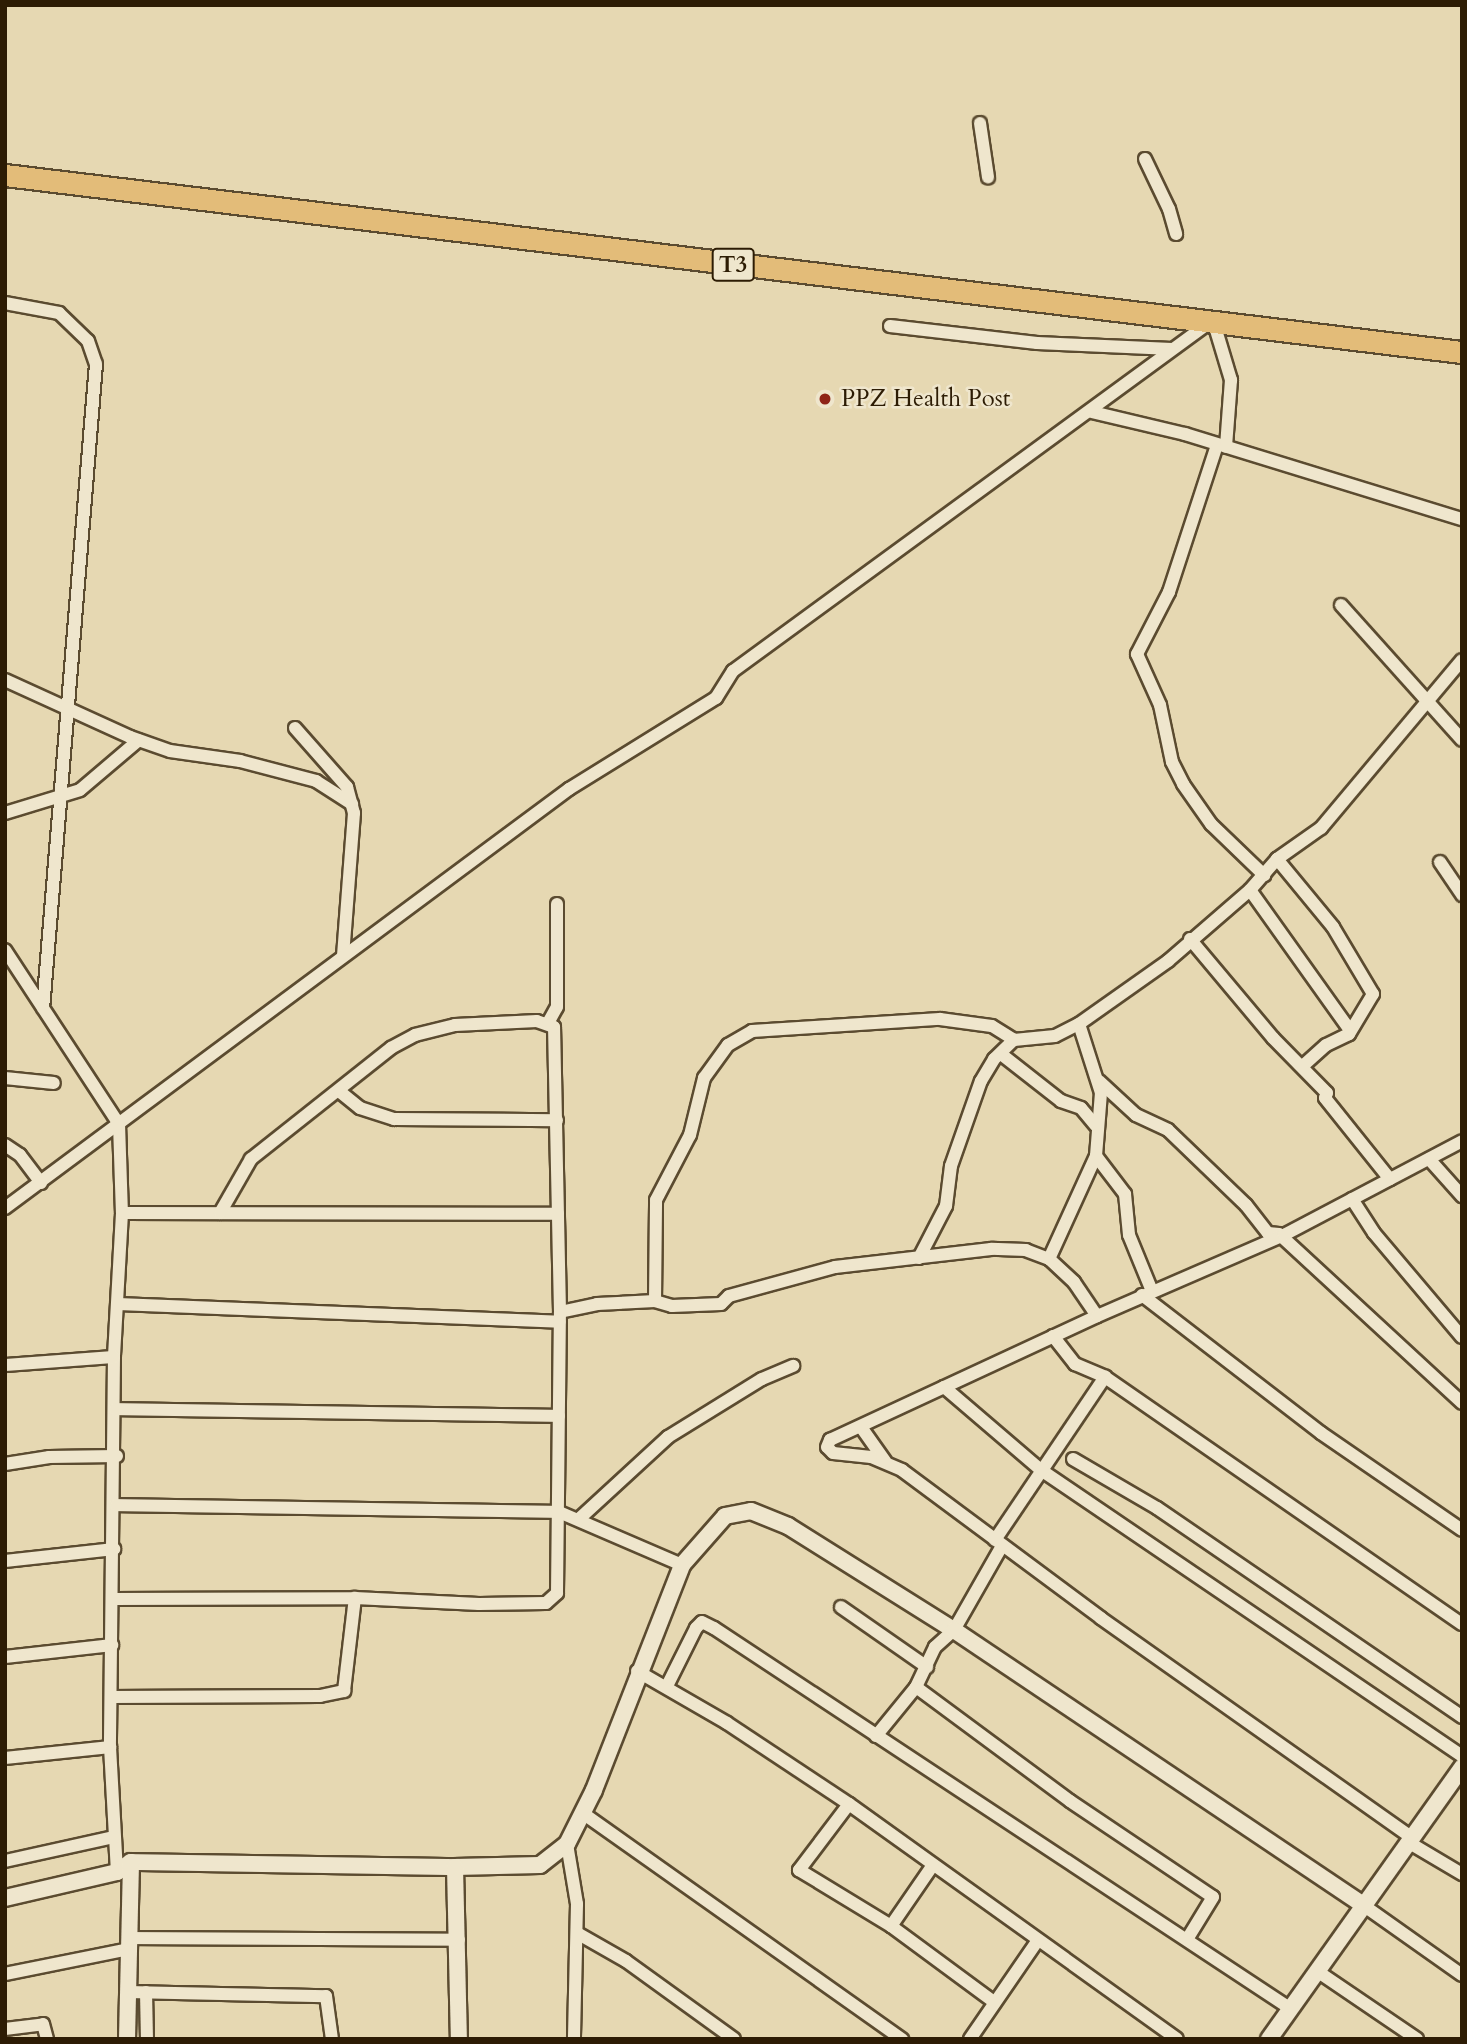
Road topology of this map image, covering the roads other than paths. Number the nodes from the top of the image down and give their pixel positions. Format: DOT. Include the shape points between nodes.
graph roads {
  1 [pos="980,123"];
  2 [pos="1144,159"];
  3 [pos="5,175"];
  4 [pos="988,177"];
  5 [pos="1176,234"];
  6 [pos="5,303"];
  7 [pos="1213,320"];
  8 [pos="890,326"];
  9 [pos="1172,349"];
  10 [pos="1462,352"];
  11 [pos="1092,412"];
  12 [pos="1221,446"];
  13 [pos="1462,519"];
  14 [pos="1341,605"];
  15 [pos="1462,660"];
  16 [pos="5,680"];
  17 [pos="1428,705"];
  18 [pos="68,712"];
  19 [pos="295,728"];
  20 [pos="139,740"];
  21 [pos="1462,740"];
  22 [pos="61,799"];
  23 [pos="352,804"];
  24 [pos="5,813"];
  25 [pos="1277,859"];
  26 [pos="1440,862"];
  27 [pos="1264,875"];
  28 [pos="1250,890"];
  29 [pos="1462,895"];
  30 [pos="557,904"];
  31 [pos="1190,939"];
  32 [pos="5,950"];
  33 [pos="343,956"];
  34 [pos="43,1008"];
  35 [pos="548,1023"];
  36 [pos="1079,1024"];
  37 [pos="1349,1029"];
  38 [pos="1014,1040"];
  39 [pos="1001,1054"];
  40 [pos="1303,1066"];
  41 [pos="5,1078"];
  42 [pos="1099,1081"];
  43 [pos="54,1083"];
  44 [pos="339,1091"];
  45 [pos="557,1120"];
  46 [pos="119,1124"];
  47 [pos="1096,1126"];
  48 [pos="1462,1141"];
  49 [pos="5,1145"];
  50 [pos="1096,1156"];
  51 [pos="1429,1159"];
  52 [pos="1390,1179"];
  53 [pos="41,1182"];
  54 [pos="1462,1196"];
  55 [pos="1352,1199"];
  56 [pos="5,1209"];
  57 [pos="122,1213"];
  58 [pos="220,1213"];
  59 [pos="558,1214"];
  60 [pos="1281,1235"];
  61 [pos="919,1258"];
  62 [pos="1049,1259"];
  63 [pos="1147,1293"];
  64 [pos="655,1301"];
  65 [pos="118,1304"];
  66 [pos="1097,1316"];
  67 [pos="560,1317"];
  68 [pos="1054,1336"];
  69 [pos="1462,1336"];
  70 [pos="114,1357"];
  71 [pos="5,1365"];
  72 [pos="793,1366"];
  73 [pos="1105,1377"];
  74 [pos="944,1387"];
  75 [pos="1462,1403"];
  76 [pos="115,1409"];
  77 [pos="559,1416"];
  78 [pos="861,1427"];
  79 [pos="117,1456"];
  80 [pos="1073,1459"];
  81 [pos="885,1461"];
  82 [pos="5,1464"];
  83 [pos="1041,1470"];
  84 [pos="116,1504"];
  85 [pos="559,1512"];
  86 [pos="580,1518"];
  87 [pos="1462,1530"];
  88 [pos="998,1543"];
  89 [pos="114,1549"];
  90 [pos="5,1561"];
  91 [pos="682,1565"];
  92 [pos="355,1598"];
  93 [pos="112,1599"];
  94 [pos="841,1607"];
  95 [pos="1462,1624"];
  96 [pos="954,1630"];
  97 [pos="112,1645"];
  98 [pos="5,1657"];
  99 [pos="927,1667"];
  100 [pos="637,1671"];
  101 [pos="667,1686"];
  102 [pos="916,1687"];
  103 [pos="111,1698"];
  104 [pos="1462,1717"];
  105 [pos="876,1736"];
  106 [pos="110,1747"];
  107 [pos="1462,1756"];
  108 [pos="5,1758"];
  109 [pos="1460,1774"];
  110 [pos="849,1804"];
  111 [pos="584,1814"];
  112 [pos="114,1837"];
  113 [pos="1410,1840"];
  114 [pos="567,1844"];
  115 [pos="5,1861"];
  116 [pos="131,1862"];
  117 [pos="933,1865"];
  118 [pos="454,1867"];
  119 [pos="117,1871"];
  120 [pos="1462,1874"];
  121 [pos="5,1898"];
  122 [pos="1363,1905"];
  123 [pos="891,1926"];
  124 [pos="577,1933"];
  125 [pos="1188,1938"];
  126 [pos="459,1940"];
  127 [pos="1038,1941"];
  128 [pos="129,1944"];
  129 [pos="1317,1971"];
  130 [pos="5,1974"];
  131 [pos="1462,1975"];
  132 [pos="128,1992"];
  133 [pos="146,1992"];
  134 [pos="993,2003"];
  135 [pos="1291,2009"];
  136 [pos="5,2029"];
  137 [pos="1275,2037"];
  138 [pos="47,2039"];
  139 [pos="127,2039"];
  140 [pos="147,2039"];
  141 [pos="332,2039"];
  142 [pos="459,2039"];
  143 [pos="574,2039"];
  144 [pos="734,2039"];
  145 [pos="902,2039"];
  146 [pos="970,2039"];
  147 [pos="1177,2039"];
  148 [pos="1416,2039"];
  1 -- 4 [label="street"];
  2 -- 5 [label="street"];
  3 -- 7 [label="highway, T3"];
  6 -- 18 [label="street" via="59,313 88,341 96,364"];
  7 -- 9 [label="street"];
  7 -- 10 [label="highway, T3"];
  7 -- 12 [label="street" via="1231,380"];
  8 -- 9 [label="street" via="1037,343"];
  9 -- 11 [label="street"];
  11 -- 12 [label="street"];
  11 -- 33 [label="street" via="752,657 725,680 716,698 569,789"];
  12 -- 13 [label="street"];
  12 -- 27 [label="street" via="1170,592 1138,654 1160,705 1172,762 1182,784 1211,824"];
  14 -- 17 [label="street"];
  15 -- 17 [label="street"];
  16 -- 18 [label="street"];
  17 -- 21 [label="street"];
  17 -- 25 [label="street" via="1321,828"];
  18 -- 20 [label="street"];
  18 -- 22 [label="street"];
  19 -- 23 [label="street" via="348,787"];
  20 -- 22 [label="street" via="80,790"];
  20 -- 23 [label="street" via="170,751 240,761 316,781"];
  22 -- 24 [label="street"];
  22 -- 34 [label="street"];
  23 -- 33 [label="street"];
  25 -- 27 [label="street"];
  25 -- 37 [label="street" via="1303,885 1370,985 1373,995 1362,1018"];
  26 -- 29 [label="street"];
  27 -- 28 [label="street"];
  28 -- 31 [label="street"];
  28 -- 37 [label="street"];
  30 -- 35 [label="street" via="557,1007"];
  31 -- 36 [label="street" via="1132,988"];
  31 -- 40 [label="street" via="1273,1038"];
  32 -- 34 [label="street"];
  33 -- 46 [label="street"];
  34 -- 46 [label="street"];
  35 -- 44 [label="street" via="467,1024 415,1035 391,1048"];
  35 -- 45 [label="street" via="555,1037"];
  36 -- 38 [label="street" via="1055,1036"];
  36 -- 42 [label="street"];
  37 -- 40 [label="street" via="1349,1034 1326,1045"];
  38 -- 39 [label="street"];
  38 -- 64 [label="street" via="992,1026 940,1020 752,1031 728,1045 704,1079 690,1135 656,1200"];
  39 -- 47 [label="street" via="1061,1101 1081,1108"];
  39 -- 61 [label="street" via="981,1081 951,1166 946,1206"];
  40 -- 52 [label="street"];
  41 -- 43 [label="street"];
  42 -- 47 [label="street"];
  42 -- 60 [label="street" via="1136,1115 1168,1130 1246,1205 1268,1233"];
  44 -- 45 [label="street" via="360,1108 394,1119"];
  44 -- 58 [label="street" via="251,1159"];
  45 -- 59 [label="street"];
  46 -- 53 [label="street"];
  46 -- 57 [label="street"];
  47 -- 50 [label="street"];
  48 -- 51 [label="street"];
  49 -- 53 [label="street" via="20,1155"];
  50 -- 62 [label="street"];
  50 -- 63 [label="street" via="1125,1194 1129,1235"];
  51 -- 52 [label="street"];
  51 -- 54 [label="street"];
  52 -- 55 [label="street"];
  53 -- 56 [label="street"];
  55 -- 60 [label="street"];
  55 -- 69 [label="street" via="1374,1233"];
  57 -- 58 [label="street"];
  57 -- 65 [label="street"];
  58 -- 59 [label="street"];
  59 -- 67 [label="street"];
  60 -- 63 [label="street"];
  60 -- 75 [label="street"];
  61 -- 62 [label="street" via="991,1249 1026,1250"];
  61 -- 64 [label="street" via="835,1267 729,1297 721,1304 672,1306"];
  62 -- 66 [label="street" via="1074,1282"];
  63 -- 66 [label="street"];
  63 -- 87 [label="street" via="1321,1433"];
  64 -- 67 [label="street" via="597,1304"];
  65 -- 67 [label="street"];
  65 -- 70 [label="street"];
  66 -- 68 [label="street"];
  67 -- 77 [label="street"];
  68 -- 73 [label="street" via="1075,1364"];
  68 -- 74 [label="street"];
  70 -- 71 [label="street"];
  70 -- 76 [label="street"];
  72 -- 86 [label="street" via="762,1379 668,1437"];
  73 -- 83 [label="street"];
  73 -- 95 [label="street"];
  74 -- 78 [label="street"];
  74 -- 83 [label="street"];
  76 -- 77 [label="street"];
  76 -- 79 [label="street"];
  77 -- 85 [label="street"];
  78 -- 81 [label="street"];
  78 -- 81 [label="street" via="830,1440 830,1451"];
  79 -- 82 [label="street" via="49,1457"];
  79 -- 84 [label="street"];
  80 -- 104 [label="street" via="1157,1508"];
  81 -- 88 [label="street"];
  83 -- 88 [label="street"];
  83 -- 107 [label="street"];
  84 -- 85 [label="street"];
  84 -- 89 [label="street"];
  85 -- 86 [label="street"];
  85 -- 92 [label="street" via="559,1577 553,1600 479,1604"];
  86 -- 91 [label="street"];
  88 -- 96 [label="street"];
  88 -- 113 [label="street"];
  89 -- 90 [label="street"];
  89 -- 93 [label="street"];
  91 -- 96 [label="street" via="718,1520 737,1511 751,1511 788,1526"];
  91 -- 100 [label="street"];
  92 -- 93 [label="street"];
  92 -- 103 [label="street" via="344,1691 320,1696"];
  93 -- 97 [label="street"];
  94 -- 99 [label="street"];
  96 -- 99 [label="street" via="935,1647"];
  96 -- 122 [label="street"];
  97 -- 98 [label="street"];
  97 -- 103 [label="street"];
  99 -- 102 [label="street"];
  100 -- 101 [label="street"];
  100 -- 111 [label="street"];
  101 -- 105 [label="street" via="702,1622"];
  101 -- 110 [label="street"];
  102 -- 105 [label="street"];
  102 -- 125 [label="street" via="1070,1801 1213,1897"];
  103 -- 106 [label="street"];
  105 -- 125 [label="street"];
  106 -- 108 [label="street"];
  106 -- 112 [label="street"];
  109 -- 113 [label="street"];
  110 -- 117 [label="street"];
  110 -- 123 [label="street" via="799,1870"];
  111 -- 114 [label="street"];
  111 -- 145 [label="street"];
  112 -- 115 [label="street"];
  112 -- 119 [label="street"];
  113 -- 120 [label="street"];
  113 -- 122 [label="street"];
  114 -- 118 [label="street" via="540,1865"];
  114 -- 124 [label="street" via="576,1884"];
  116 -- 118 [label="street"];
  116 -- 119 [label="street"];
  116 -- 128 [label="street"];
  117 -- 123 [label="street"];
  117 -- 127 [label="street"];
  118 -- 126 [label="street"];
  119 -- 121 [label="street"];
  122 -- 129 [label="street"];
  122 -- 131 [label="street"];
  123 -- 134 [label="street"];
  124 -- 143 [label="street"];
  124 -- 144 [label="street" via="626,1961"];
  125 -- 135 [label="street"];
  126 -- 128 [label="street"];
  126 -- 142 [label="street"];
  127 -- 134 [label="street"];
  127 -- 147 [label="street"];
  128 -- 130 [label="street"];
  128 -- 132 [label="street"];
  129 -- 135 [label="street"];
  129 -- 148 [label="street"];
  132 -- 133 [label="street"];
  132 -- 139 [label="street"];
  133 -- 140 [label="street"];
  133 -- 141 [label="street" via="326,1996"];
  134 -- 146 [label="street"];
  135 -- 137 [label="street"];
  136 -- 138 [label="street" via="43,2024"];
}
